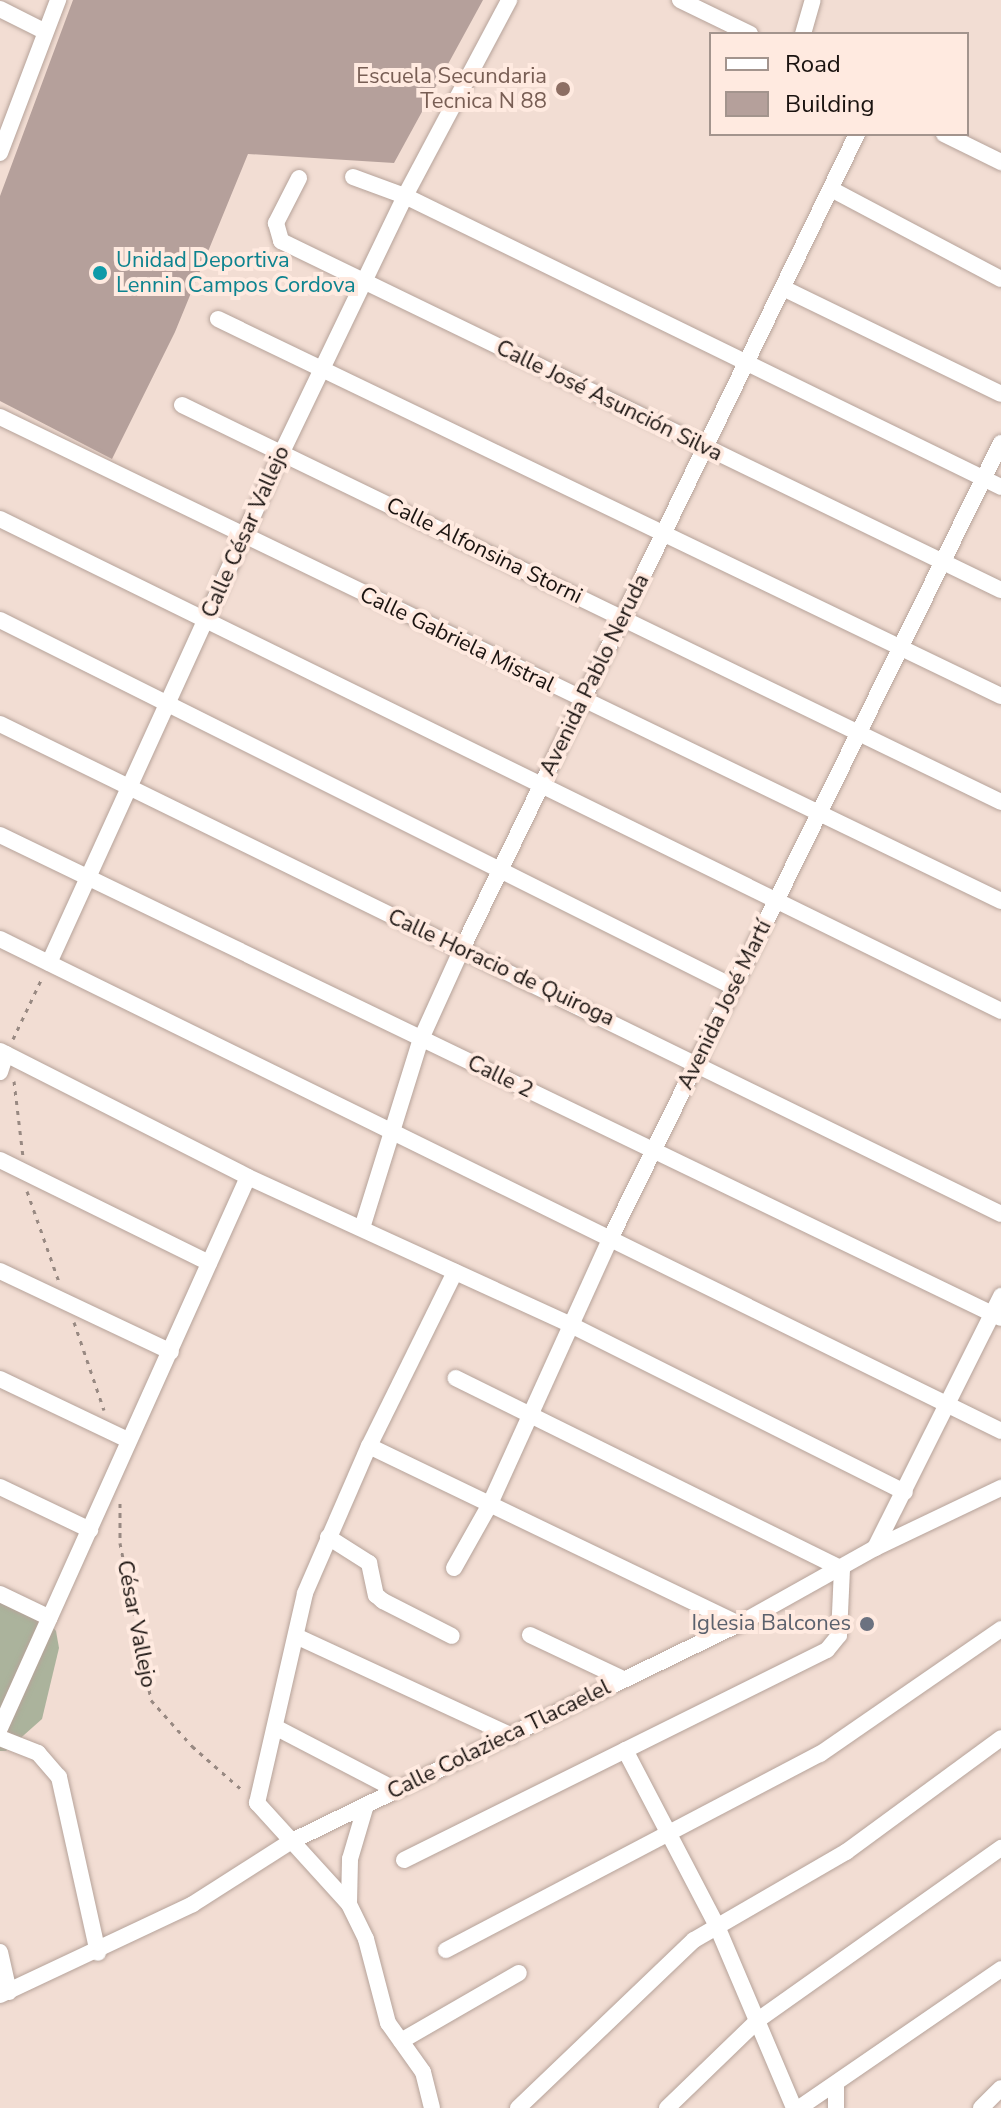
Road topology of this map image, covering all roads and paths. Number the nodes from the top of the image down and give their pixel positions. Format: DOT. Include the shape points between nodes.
graph roads {
  1 [pos="58,0"];
  2 [pos="509,0"];
  3 [pos="680,0"];
  4 [pos="813,0"];
  5 [pos="0,9"];
  6 [pos="46,32"];
  7 [pos="746,32"];
  8 [pos="804,32"];
  9 [pos="8,111"];
  10 [pos="856,136"];
  11 [pos="948,136"];
  12 [pos="0,153"];
  13 [pos="1001,162"];
  14 [pos="353,177"];
  15 [pos="299,178"];
  16 [pos="831,189"];
  17 [pos="405,196"];
  18 [pos="1001,279"];
  19 [pos="366,283"];
  20 [pos="783,288"];
  21 [pos="218,319"];
  22 [pos="747,364"];
  23 [pos="324,368"];
  24 [pos="1001,394"];
  25 [pos="182,405"];
  26 [pos="0,417"];
  27 [pos="1001,443"];
  28 [pos="704,447"];
  29 [pos="282,452"];
  30 [pos="983,478"];
  31 [pos="1001,487"];
  32 [pos="7,522"];
  33 [pos="662,534"];
  34 [pos="244,536"];
  35 [pos="943,562"];
  36 [pos="1001,590"];
  37 [pos="0,620"];
  38 [pos="625,621"];
  39 [pos="205,622"];
  40 [pos="900,648"];
  41 [pos="1001,696"];
  42 [pos="584,702"];
  43 [pos="166,706"];
  44 [pos="0,724"];
  45 [pos="859,733"];
  46 [pos="542,784"];
  47 [pos="130,786"];
  48 [pos="1001,802"];
  49 [pos="819,813"];
  50 [pos="0,835"];
  51 [pos="502,868"];
  52 [pos="88,877"];
  53 [pos="1001,901"];
  54 [pos="775,903"];
  55 [pos="0,939"];
  56 [pos="461,951"];
  57 [pos="49,963"];
  58 [pos="734,987"];
  59 [pos="1001,1011"];
  60 [pos="421,1039"];
  61 [pos="2,1061"];
  62 [pos="698,1061"];
  63 [pos="391,1129"];
  64 [pos="653,1152"];
  65 [pos="0,1160"];
  66 [pos="25,1172"];
  67 [pos="248,1177"];
  68 [pos="1001,1214"];
  69 [pos="362,1228"];
  70 [pos="609,1241"];
  71 [pos="209,1263"];
  72 [pos="0,1271"];
  73 [pos="455,1272"];
  74 [pos="1001,1296"];
  75 [pos="66,1300"];
  76 [pos="997,1315"];
  77 [pos="573,1326"];
  78 [pos="171,1352"];
  79 [pos="456,1378"];
  80 [pos="0,1379"];
  81 [pos="949,1402"];
  82 [pos="530,1413"];
  83 [pos="1001,1431"];
  84 [pos="121,1438"];
  85 [pos="369,1446"];
  86 [pos="0,1487"];
  87 [pos="1001,1488"];
  88 [pos="905,1492"];
  89 [pos="120,1496"];
  90 [pos="489,1506"];
  91 [pos="90,1530"];
  92 [pos="328,1537"];
  93 [pos="875,1548"];
  94 [pos="454,1568"];
  95 [pos="842,1569"];
  96 [pos="0,1594"];
  97 [pos="50,1618"];
  98 [pos="739,1624"];
  99 [pos="1001,1629"];
  100 [pos="530,1635"];
  101 [pos="452,1636"];
  102 [pos="298,1637"];
  103 [pos="623,1679"];
  104 [pos="0,1728"];
  105 [pos="277,1728"];
  106 [pos="512,1736"];
  107 [pos="0,1738"];
  108 [pos="1001,1738"];
  109 [pos="625,1750"];
  110 [pos="396,1790"];
  111 [pos="257,1803"];
  112 [pos="366,1805"];
  113 [pos="673,1833"];
  114 [pos="290,1842"];
  115 [pos="1001,1848"];
  116 [pos="404,1860"];
  117 [pos="349,1904"];
  118 [pos="716,1924"];
  119 [pos="446,1950"];
  120 [pos="0,1952"];
  121 [pos="98,1953"];
  122 [pos="1001,1969"];
  123 [pos="519,1973"];
  124 [pos="4,1993"];
  125 [pos="758,2020"];
  126 [pos="401,2041"];
  127 [pos="836,2084"];
  128 [pos="1001,2088"];
  129 [pos="985,2107"];
  130 [pos="432,2108"];
  131 [pos="518,2108"];
  132 [pos="667,2108"];
  133 [pos="796,2108"];
  134 [pos="836,2108"];
  1 -- 6 [label="street"];
  2 -- 17 [label="street, Calle César Vallejo"];
  3 -- 7 [label="street"];
  4 -- 8 [label="street"];
  5 -- 6 [label="street"];
  6 -- 9 [label="street"];
  9 -- 12 [label="street"];
  10 -- 16 [label="street, Avenida Pablo Neruda"];
  11 -- 13 [label="street"];
  14 -- 17 [label="street"];
  15 -- 19 [label="street, Calle José Asunción Silva" via="275,232 281,241"];
  16 -- 18 [label="street"];
  16 -- 20 [label="street, Avenida Pablo Neruda"];
  17 -- 19 [label="street, Calle César Vallejo"];
  17 -- 22 [label="street"];
  19 -- 23 [label="street, Calle César Vallejo"];
  19 -- 28 [label="street, Calle José Asunción Silva"];
  20 -- 22 [label="street, Avenida Pablo Neruda"];
  20 -- 24 [label="street"];
  21 -- 23 [label="street"];
  22 -- 28 [label="street, Avenida Pablo Neruda"];
  22 -- 30 [label="street"];
  23 -- 29 [label="street, Calle César Vallejo"];
  23 -- 33 [label="street"];
  25 -- 29 [label="street, Calle Alfonsina Storni"];
  26 -- 34 [label="street, Calle Gabriela Mistral"];
  27 -- 30 [label="street, Avenida José Martí"];
  28 -- 33 [label="street, Avenida Pablo Neruda"];
  28 -- 35 [label="street, Calle José Asunción Silva"];
  29 -- 34 [label="street, Calle César Vallejo"];
  29 -- 38 [label="street, Calle Alfonsina Storni"];
  30 -- 31 [label="street"];
  30 -- 35 [label="street, Avenida José Martí"];
  32 -- 39 [label="street"];
  33 -- 38 [label="street, Avenida Pablo Neruda"];
  33 -- 40 [label="street"];
  34 -- 39 [label="street, Calle César Vallejo"];
  34 -- 42 [label="street, Calle Gabriela Mistral"];
  35 -- 36 [label="street, Calle José Asunción Silva"];
  35 -- 40 [label="street, Avenida José Martí"];
  37 -- 43 [label="street"];
  38 -- 42 [label="street, Avenida Pablo Neruda"];
  38 -- 45 [label="street, Calle Alfonsina Storni"];
  39 -- 43 [label="street, Calle César Vallejo"];
  39 -- 46 [label="street"];
  40 -- 41 [label="street"];
  40 -- 45 [label="street, Avenida José Martí"];
  42 -- 46 [label="street, Avenida Pablo Neruda"];
  42 -- 49 [label="street, Calle Gabriela Mistral"];
  43 -- 47 [label="street, Calle César Vallejo"];
  43 -- 51 [label="street"];
  44 -- 47 [label="street, Calle Horacio de Quiroga"];
  45 -- 48 [label="street, Calle Alfonsina Storni"];
  45 -- 49 [label="street, Avenida José Martí"];
  46 -- 51 [label="street, Avenida Pablo Neruda"];
  46 -- 54 [label="street"];
  47 -- 52 [label="street, Calle César Vallejo"];
  47 -- 56 [label="street, Calle Horacio de Quiroga"];
  49 -- 53 [label="street, Calle Gabriela Mistral"];
  49 -- 54 [label="street, Avenida José Martí"];
  50 -- 52 [label="street, Calle 2"];
  51 -- 56 [label="street, Avenida Pablo Neruda"];
  51 -- 58 [label="street"];
  52 -- 57 [label="street, Calle César Vallejo"];
  52 -- 60 [label="street, Calle 2"];
  54 -- 58 [label="street, Avenida José Martí"];
  54 -- 59 [label="street"];
  55 -- 57 [label="street"];
  56 -- 60 [label="street, Avenida Pablo Neruda"];
  56 -- 62 [label="street, Calle Horacio de Quiroga"];
  57 -- 61 [label="path"];
  57 -- 63 [label="street"];
  58 -- 62 [label="street, Avenida José Martí"];
  60 -- 63 [label="street, Avenida Pablo Neruda"];
  60 -- 64 [label="street, Calle 2"];
  61 -- 66 [label="path" via="18,1086"];
  61 -- 67 [label="street"];
  62 -- 64 [label="street, Avenida José Martí"];
  62 -- 68 [label="street, Calle Horacio de Quiroga"];
  63 -- 69 [label="street, Avenida Pablo Neruda"];
  63 -- 70 [label="street"];
  64 -- 70 [label="street, Avenida José Martí"];
  64 -- 76 [label="street, Calle 2"];
  65 -- 66 [label="street"];
  66 -- 71 [label="street"];
  66 -- 75 [label="path" via="28,1205"];
  67 -- 69 [label="street"];
  67 -- 71 [label="street"];
  69 -- 73 [label="street"];
  70 -- 77 [label="street, Avenida José Martí"];
  70 -- 81 [label="street"];
  71 -- 78 [label="street"];
  72 -- 75 [label="street"];
  73 -- 77 [label="street"];
  73 -- 85 [label="street"];
  74 -- 76 [label="street"];
  75 -- 78 [label="street"];
  75 -- 84 [label="path"];
  76 -- 81 [label="street"];
  77 -- 82 [label="street, Avenida José Martí"];
  77 -- 88 [label="street"];
  78 -- 84 [label="street"];
  79 -- 82 [label="street"];
  80 -- 84 [label="street"];
  81 -- 83 [label="street"];
  81 -- 88 [label="street"];
  82 -- 90 [label="street, Avenida José Martí"];
  82 -- 95 [label="street"];
  84 -- 91 [label="street"];
  85 -- 90 [label="street"];
  85 -- 92 [label="street"];
  86 -- 91 [label="street"];
  87 -- 93 [label="street, Calle Colazieca Tlacaelel"];
  88 -- 93 [label="street"];
  89 -- 111 [label="path, César Vallejo" via="120,1543 151,1700 192,1746"];
  90 -- 94 [label="street, Avenida José Martí"];
  90 -- 98 [label="street"];
  91 -- 97 [label="street"];
  92 -- 101 [label="street" via="369,1563 376,1595 383,1601"];
  92 -- 102 [label="street" via="305,1593"];
  93 -- 95 [label="street, Calle Colazieca Tlacaelel"];
  95 -- 98 [label="street, Calle Colazieca Tlacaelel"];
  95 -- 109 [label="street" via="835,1644"];
  96 -- 97 [label="street"];
  97 -- 104 [label="street"];
  98 -- 103 [label="street, Calle Colazieca Tlacaelel"];
  99 -- 113 [label="street" via="820,1754"];
  100 -- 103 [label="street"];
  102 -- 105 [label="street"];
  102 -- 106 [label="street"];
  103 -- 106 [label="street, Calle Colazieca Tlacaelel"];
  105 -- 110 [label="street"];
  105 -- 111 [label="street"];
  106 -- 110 [label="street, Calle Colazieca Tlacaelel"];
  107 -- 121 [label="street" via="38,1753 59,1777"];
  108 -- 118 [label="street" via="846,1852"];
  109 -- 113 [label="street"];
  109 -- 116 [label="street"];
  110 -- 112 [label="street, Calle Colazieca Tlacaelel"];
  111 -- 114 [label="street"];
  112 -- 114 [label="street, Calle Colazieca Tlacaelel"];
  112 -- 117 [label="street" via="350,1859"];
  113 -- 118 [label="street"];
  113 -- 119 [label="street"];
  114 -- 117 [label="street"];
  114 -- 121 [label="street, Calle Colazieca Tlacaelel" via="193,1904"];
  115 -- 125 [label="street"];
  117 -- 126 [label="street" via="379,1977 388,2023"];
  118 -- 125 [label="street"];
  118 -- 131 [label="street" via="676,1955"];
  120 -- 124 [label="street"];
  121 -- 124 [label="street, Calle Colazieca Tlacaelel"];
  122 -- 127 [label="street"];
  123 -- 126 [label="street"];
  125 -- 132 [label="street"];
  125 -- 133 [label="street"];
  126 -- 130 [label="street" via="423,2072"];
  127 -- 133 [label="street"];
  127 -- 134 [label="street"];
  128 -- 129 [label="street"];
}
